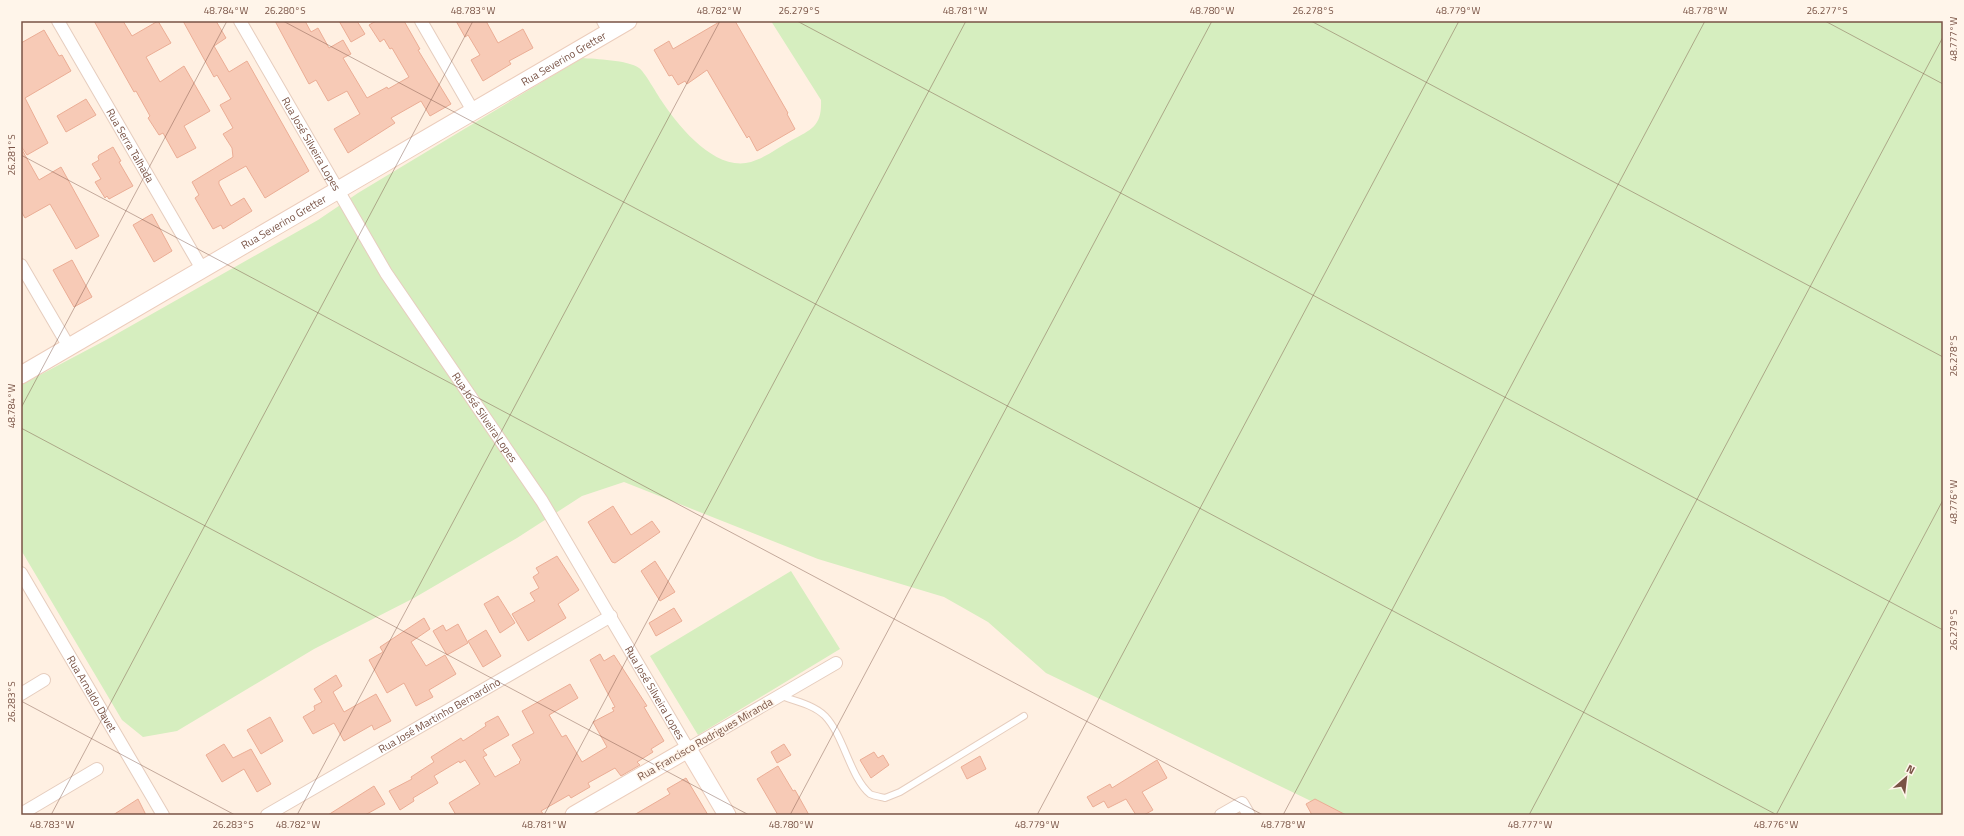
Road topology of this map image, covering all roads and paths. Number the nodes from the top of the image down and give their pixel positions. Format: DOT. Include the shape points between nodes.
graph roads {
  1 [pos="58,21"];
  2 [pos="240,21"];
  3 [pos="421,21"];
  4 [pos="628,21"];
  5 [pos="606,26"];
  6 [pos="473,111"];
  7 [pos="338,190"];
  8 [pos="21,265"];
  9 [pos="202,269"];
  10 [pos="68,347"];
  11 [pos="21,375"];
  12 [pos="21,572"];
  13 [pos="611,616"];
  14 [pos="836,663"];
  15 [pos="44,680"];
  16 [pos="21,694"];
  17 [pos="780,696"];
  18 [pos="1024,716"];
  19 [pos="688,749"];
  20 [pos="97,769"];
  21 [pos="21,814"];
  22 [pos="163,815"];
  23 [pos="267,815"];
  24 [pos="574,815"];
  25 [pos="727,815"];
  26 [pos="1221,815"];
  27 [pos="1249,815"];
  1 -- 9 [label="street, Rua Serra Talhada"];
  2 -- 7 [label="street, Rua José Silveira Lopes"];
  3 -- 6 [label="street"];
  4 -- 5 [label="street, Rua Severino Gretter"];
  5 -- 6 [label="street, Rua Severino Gretter"];
  6 -- 7 [label="street, Rua Severino Gretter"];
  7 -- 9 [label="street, Rua Severino Gretter"];
  7 -- 13 [label="street, Rua José Silveira Lopes" via="386,273 542,500"];
  8 -- 10 [label="street"];
  9 -- 10 [label="street, Rua Severino Gretter"];
  10 -- 11 [label="street, Rua Severino Gretter"];
  12 -- 22 [label="street, Rua Arnaldo Davet"];
  13 -- 19 [label="street, Rua José Silveira Lopes"];
  13 -- 23 [label="street, Rua José Martinho Bernardino"];
  14 -- 17 [label="street, Rua Francisco Rodrigues Miranda"];
  15 -- 16 [label="street"];
  17 -- 18 [label="lane" via="814,708 825,716 860,781 871,794 885,798 900,792"];
  17 -- 19 [label="street, Rua Francisco Rodrigues Miranda"];
  19 -- 24 [label="street, Rua Francisco Rodrigues Miranda"];
  19 -- 25 [label="street, Rua José Silveira Lopes"];
  20 -- 21 [label="street"];
  26 -- 27 [label="street" via="1242,802"];
}
